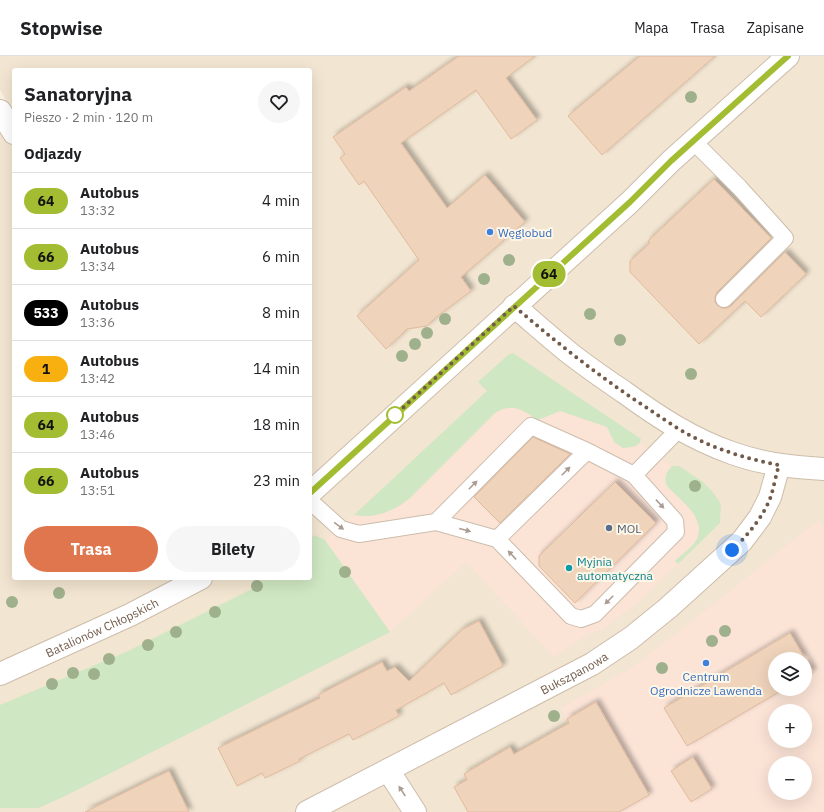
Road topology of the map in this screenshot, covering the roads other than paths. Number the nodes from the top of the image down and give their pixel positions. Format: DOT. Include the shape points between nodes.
graph roads {
  1 [pos="788,56"];
  2 [pos="0,111"];
  3 [pos="12,130"];
  4 [pos="693,141"];
  5 [pos="724,299"];
  6 [pos="514,306"];
  7 [pos="679,429"];
  8 [pos="587,451"];
  9 [pos="779,465"];
  10 [pos="824,469"];
  11 [pos="634,475"];
  12 [pos="312,491"];
  13 [pos="312,503"];
  14 [pos="436,522"];
  15 [pos="497,539"];
  16 [pos="197,580"];
  17 [pos="0,674"];
  18 [pos="388,770"];
  19 [pos="307,812"];
  20 [pos="415,812"];
  1 -- 4 [label="street"];
  2 -- 3 [label="street"];
  4 -- 5 [label="lane" via="739,187 784,238"];
  4 -- 6 [label="street" via="630,202"];
  6 -- 7 [label="street" via="572,355"];
  6 -- 12 [label="street"];
  7 -- 9 [label="street" via="727,451"];
  7 -- 11 [label="lane"];
  8 -- 11 [label="lane"];
  14 -- 8 [label="lane, one-way" via="532,426"];
  15 -- 8 [label="lane, one-way"];
  9 -- 10 [label="street"];
  9 -- 18 [label="street, Bukszpanowa" via="770,497 760,517 742,541 631,638 592,664"];
  11 -- 15 [label="lane, one-way" via="676,521 676,532 595,614 581,619 571,616"];
  13 -- 14 [label="lane, one-way" via="342,529 359,534"];
  14 -- 15 [label="lane, one-way"];
  16 -- 17 [label="street, Batalionów Chłopskich" via="130,615"];
  18 -- 19 [label="street, Bukszpanowa"];
  20 -- 18 [label="street, one-way"];
}
